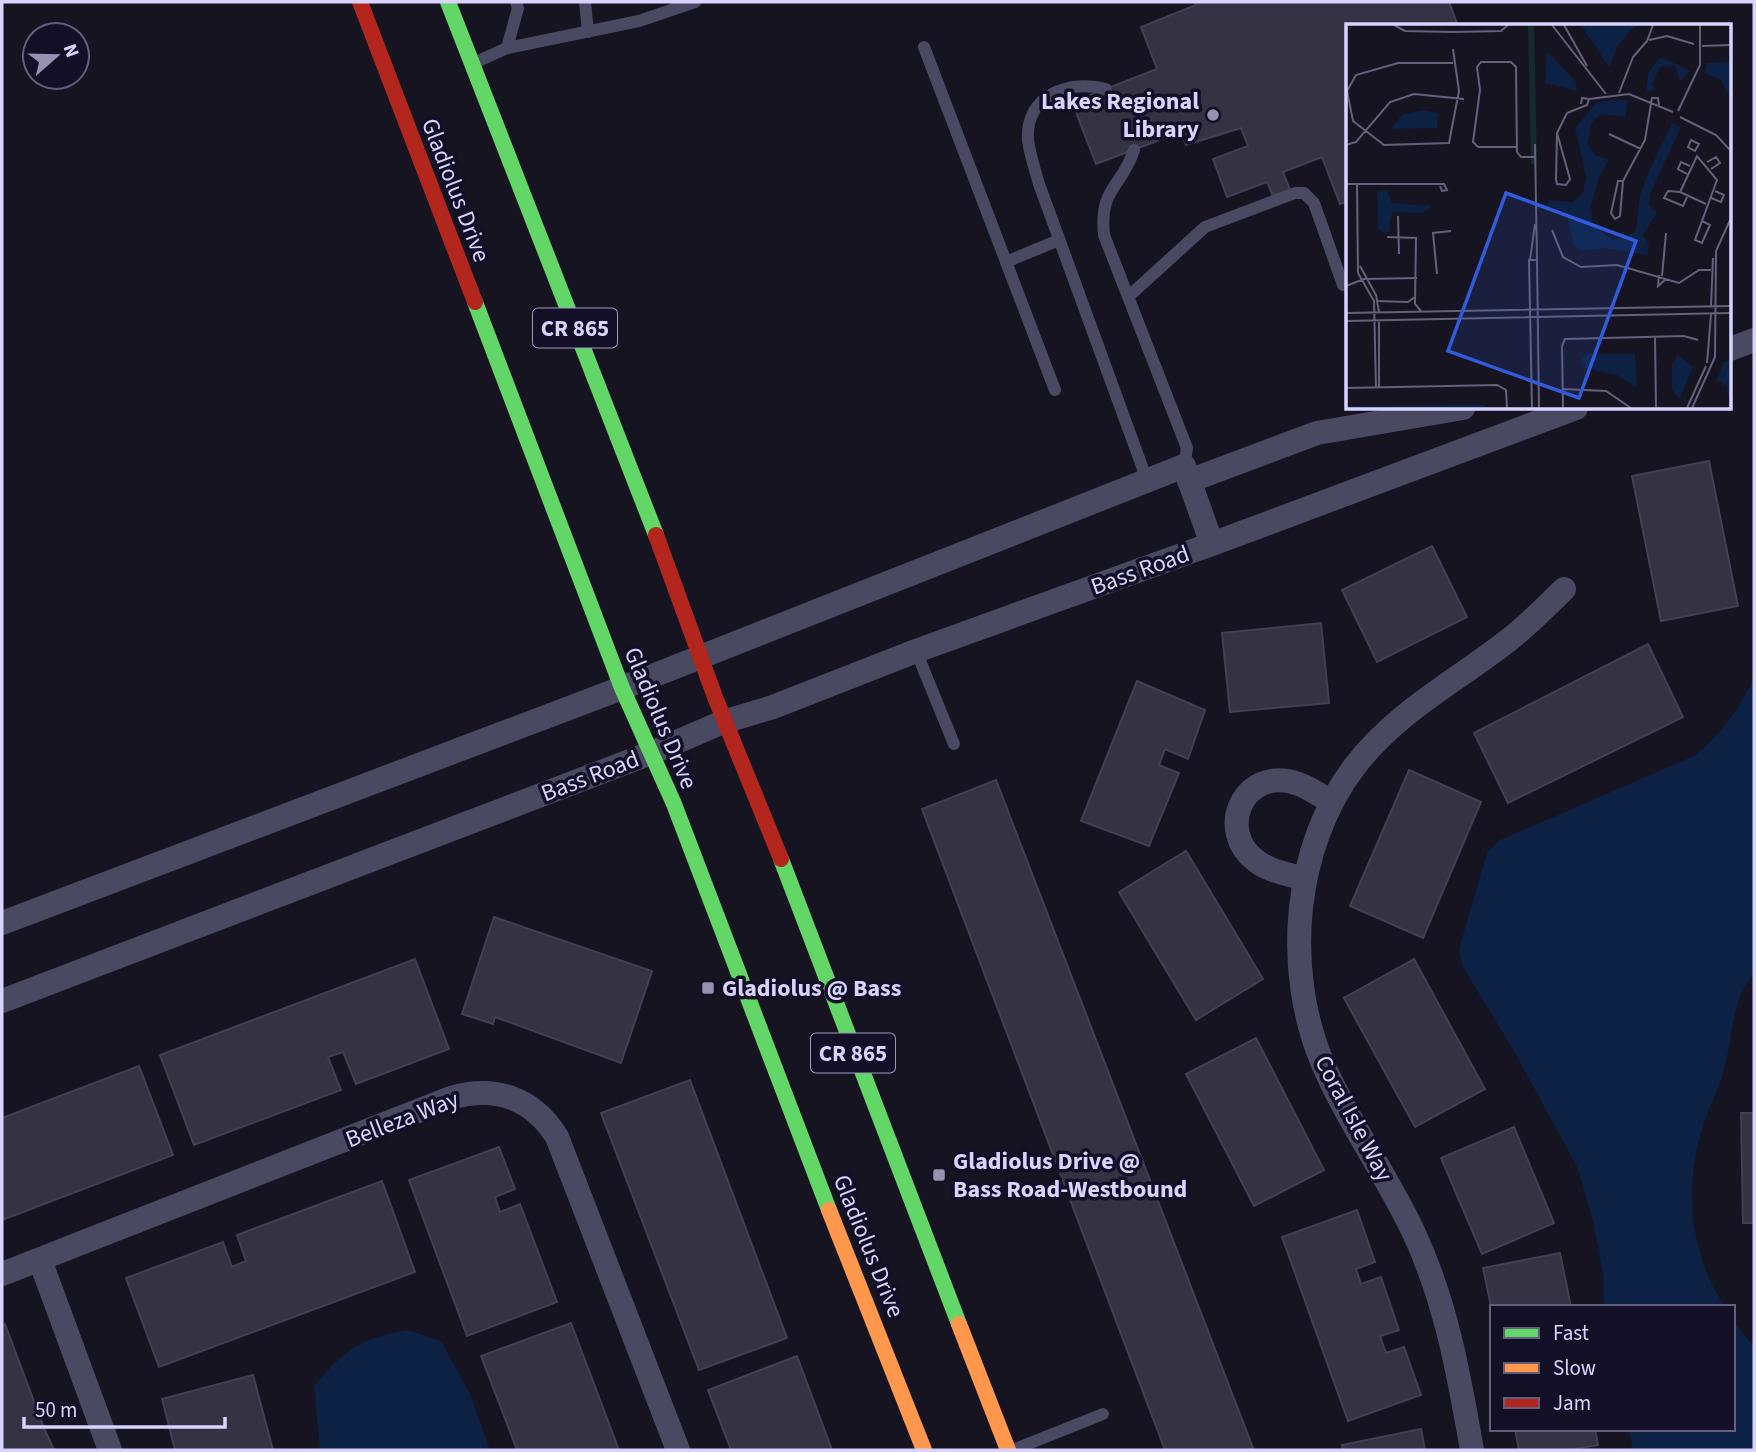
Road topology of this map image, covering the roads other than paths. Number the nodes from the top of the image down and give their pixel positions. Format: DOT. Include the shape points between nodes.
graph roads {
  1 [pos="359,2"];
  2 [pos="448,2"];
  3 [pos="516,2"];
  4 [pos="585,2"];
  5 [pos="695,2"];
  6 [pos="588,32"];
  7 [pos="924,47"];
  8 [pos="507,48"];
  9 [pos="472,64"];
  10 [pos="1106,89"];
  11 [pos="1134,150"];
  12 [pos="1059,240"];
  13 [pos="1006,262"];
  14 [pos="1343,285"];
  15 [pos="1128,297"];
  16 [pos="1754,340"];
  17 [pos="1732,348"];
  18 [pos="1055,390"];
  19 [pos="1451,410"];
  20 [pos="1571,410"];
  21 [pos="1186,473"];
  22 [pos="1147,480"];
  23 [pos="1212,544"];
  24 [pos="1564,589"];
  25 [pos="916,651"];
  26 [pos="698,655"];
  27 [pos="622,688"];
  28 [pos="723,722"];
  29 [pos="954,744"];
  30 [pos="651,753"];
  31 [pos="1331,802"];
  32 [pos="1304,879"];
  33 [pos="2,923"];
  34 [pos="2,1001"];
  35 [pos="40,1260"];
  36 [pos="2,1274"];
  37 [pos="1102,1414"];
  38 [pos="110,1450"];
  39 [pos="678,1450"];
  40 [pos="924,1450"];
  41 [pos="1010,1450"];
  42 [pos="1472,1450"];
  1 -- 27 [label="main road, Gladiolus Drive / CR 865"];
  2 -- 9 [label="main road, CR 865"];
  3 -- 8 [label="lane"];
  4 -- 6 [label="lane"];
  5 -- 6 [label="lane"];
  6 -- 8 [label="lane"];
  7 -- 13 [label="lane"];
  8 -- 9 [label="lane"];
  9 -- 26 [label="main road, CR 865" via="686,612"];
  10 -- 12 [label="lane" via="1087,83 1052,92 1031,121 1031,156"];
  11 -- 15 [label="lane" via="1130,164 1105,199 1102,215 1104,235"];
  12 -- 13 [label="lane"];
  12 -- 22 [label="lane"];
  13 -- 18 [label="lane"];
  14 -- 15 [label="lane" via="1314,203 1304,193 1295,193 1205,227"];
  15 -- 21 [label="lane" via="1187,448"];
  16 -- 17 [label="street"];
  19 -- 21 [label="street" via="1317,433"];
  20 -- 23 [label="street"];
  21 -- 22 [label="street"];
  21 -- 23 [label="street, Bass Road"];
  22 -- 26 [label="street"];
  23 -- 25 [label="street, Bass Road"];
  24 -- 31 [label="street, Coral Isle Way" via="1508,640 1401,718 1356,765"];
  25 -- 28 [label="street, Bass Road"];
  25 -- 29 [label="lane"];
  26 -- 27 [label="street"];
  26 -- 28 [label="main road, CR 865"];
  27 -- 30 [label="main road, Gladiolus Drive / CR 865"];
  27 -- 33 [label="street"];
  28 -- 30 [label="street, Bass Road"];
  28 -- 41 [label="main road, CR 865" via="750,779"];
  30 -- 34 [label="street, Bass Road"];
  30 -- 40 [label="main road, Gladiolus Drive / CR 865"];
  31 -- 32 [label="street, Coral Isle Way"];
  31 -- 32 [label="street" via="1299,785 1275,781 1252,791 1237,808 1240,837 1255,860"];
  32 -- 42 [label="street, Coral Isle Way" via="1300,944 1312,1035 1336,1091 1413,1231 1437,1290 1454,1349"];
  35 -- 36 [label="street, Belleza Way"];
  35 -- 38 [label="street"];
  35 -- 39 [label="street, Belleza Way" via="451,1098 485,1092 504,1095 535,1110 557,1137"];
  37 -- 41 [label="lane"];
}
